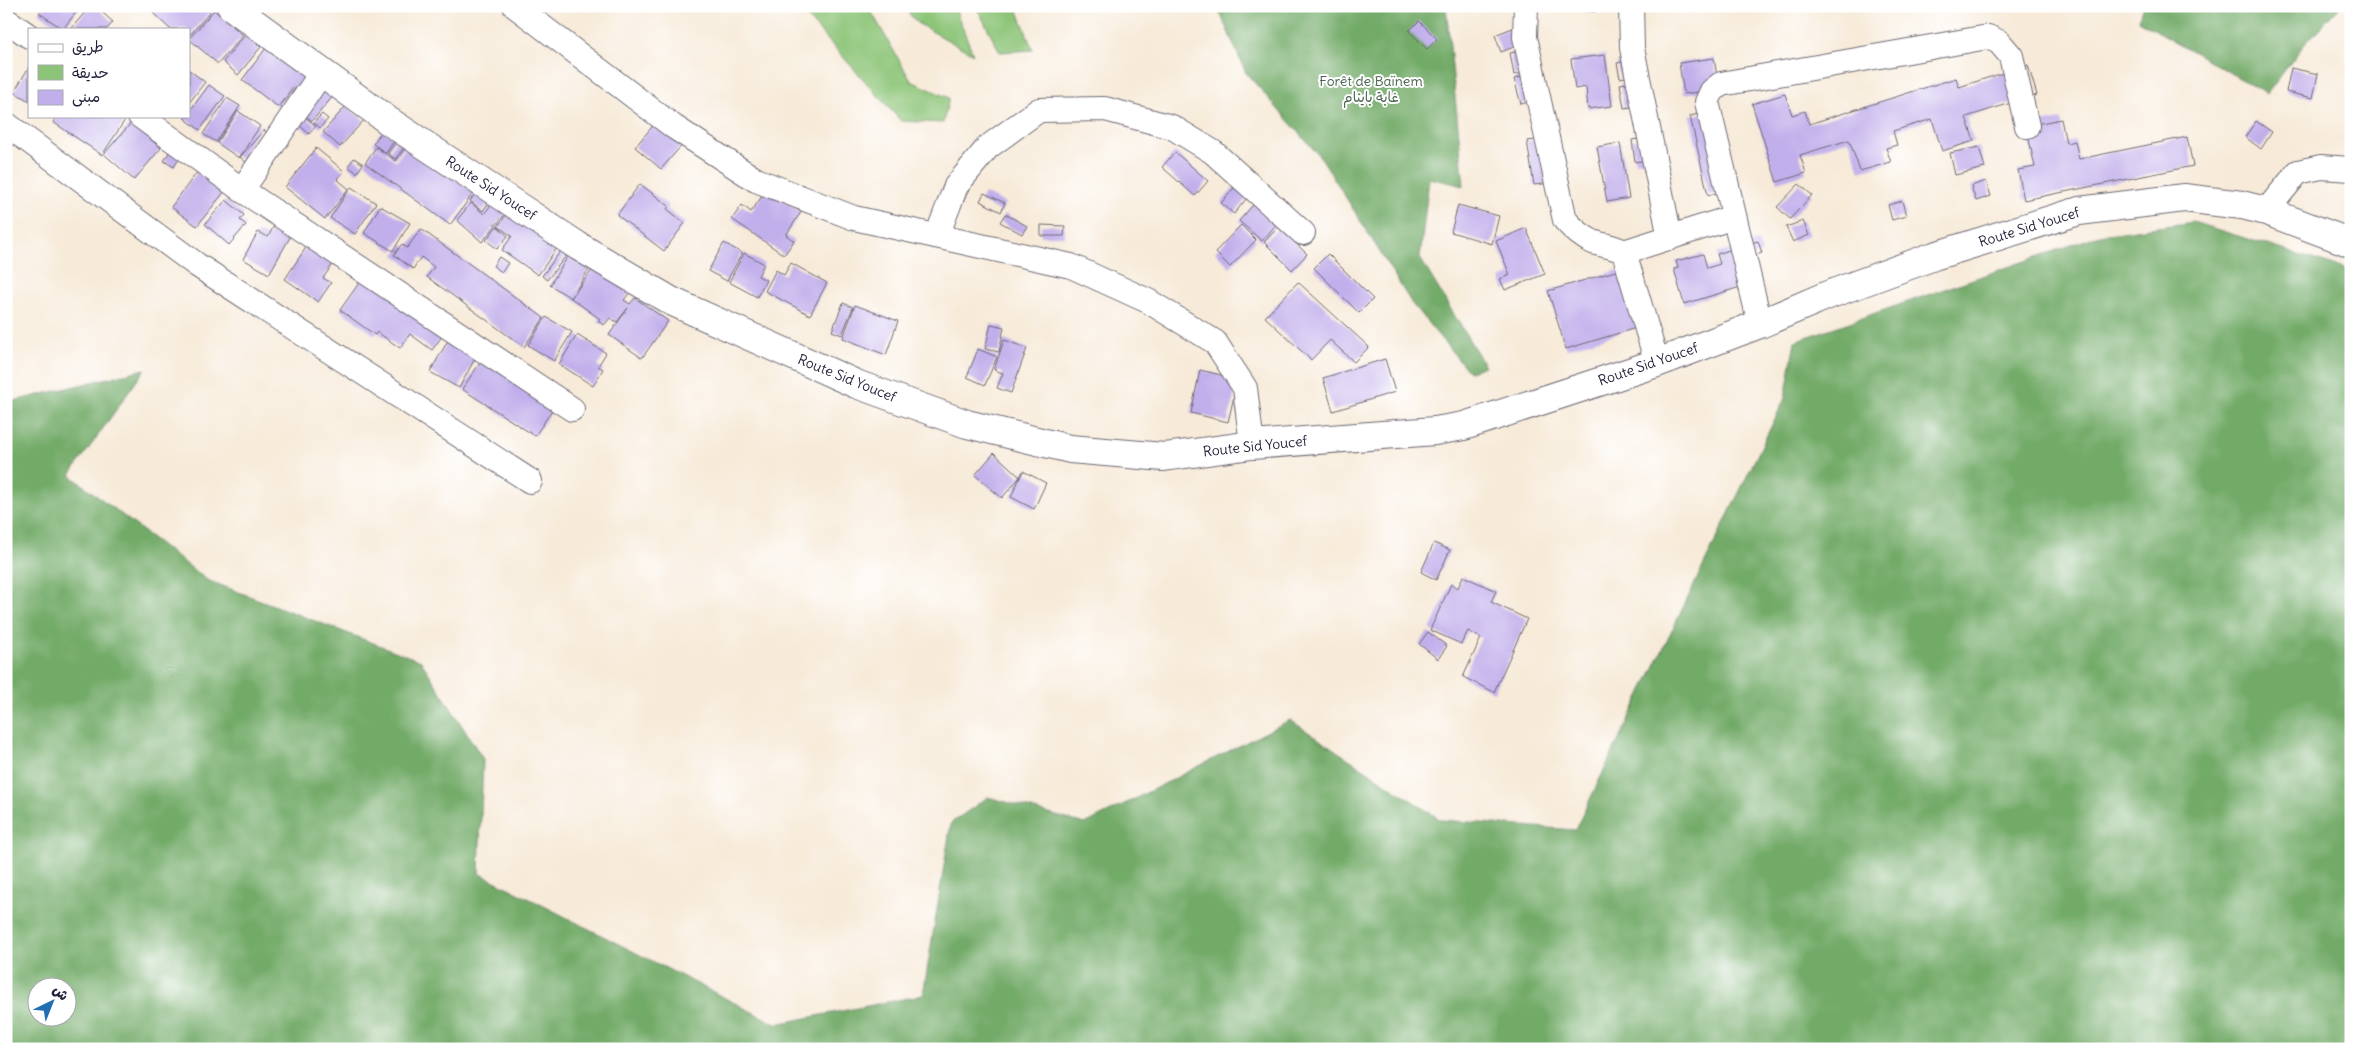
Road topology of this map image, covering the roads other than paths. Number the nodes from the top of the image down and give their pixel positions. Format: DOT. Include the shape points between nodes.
graph roads {
  1 [pos="231,6"];
  2 [pos="515,6"];
  3 [pos="1526,6"];
  4 [pos="1631,6"];
  5 [pos="6,20"];
  6 [pos="28,35"];
  7 [pos="322,72"];
  8 [pos="143,118"];
  9 [pos="6,124"];
  10 [pos="2027,126"];
  11 [pos="2351,168"];
  12 [pos="242,190"];
  13 [pos="2266,211"];
  14 [pos="1734,217"];
  15 [pos="1302,233"];
  16 [pos="937,236"];
  17 [pos="1670,238"];
  18 [pos="2351,243"];
  19 [pos="1624,252"];
  20 [pos="1760,324"];
  21 [pos="1657,363"];
  22 [pos="572,410"];
  23 [pos="1252,445"];
  24 [pos="530,481"];
  1 -- 7 [label="main road, Route Sid Youcef"];
  2 -- 16 [label="street" via="674,127 756,180 854,218"];
  3 -- 19 [label="street" via="1525,37 1564,220 1593,242 1614,246"];
  4 -- 17 [label="street" via="1632,48"];
  5 -- 6 [label="street"];
  7 -- 12 [label="street"];
  7 -- 23 [label="main road, Route Sid Youcef" via="390,122 578,246 671,301 856,384 966,424 1070,449 1164,457"];
  8 -- 12 [label="street"];
  9 -- 24 [label="street" via="198,265"];
  10 -- 14 [label="street" via="2011,56 1999,42 1988,37 1721,84 1712,91 1707,102"];
  11 -- 13 [label="street" via="2321,166 2298,172"];
  12 -- 22 [label="street"];
  13 -- 18 [label="main road, Route Sid Youcef"];
  13 -- 20 [label="main road, Route Sid Youcef" via="2184,198 2079,211 1934,256"];
  14 -- 17 [label="street"];
  14 -- 20 [label="street"];
  15 -- 16 [label="street" via="1213,152 1172,128 1105,109 1039,110 988,147 956,186"];
  16 -- 23 [label="street" via="1071,266 1148,301 1214,342 1246,388"];
  17 -- 19 [label="street"];
  19 -- 21 [label="street"];
  20 -- 21 [label="main road, Route Sid Youcef"];
  21 -- 23 [label="main road, Route Sid Youcef" via="1464,426"];
}
